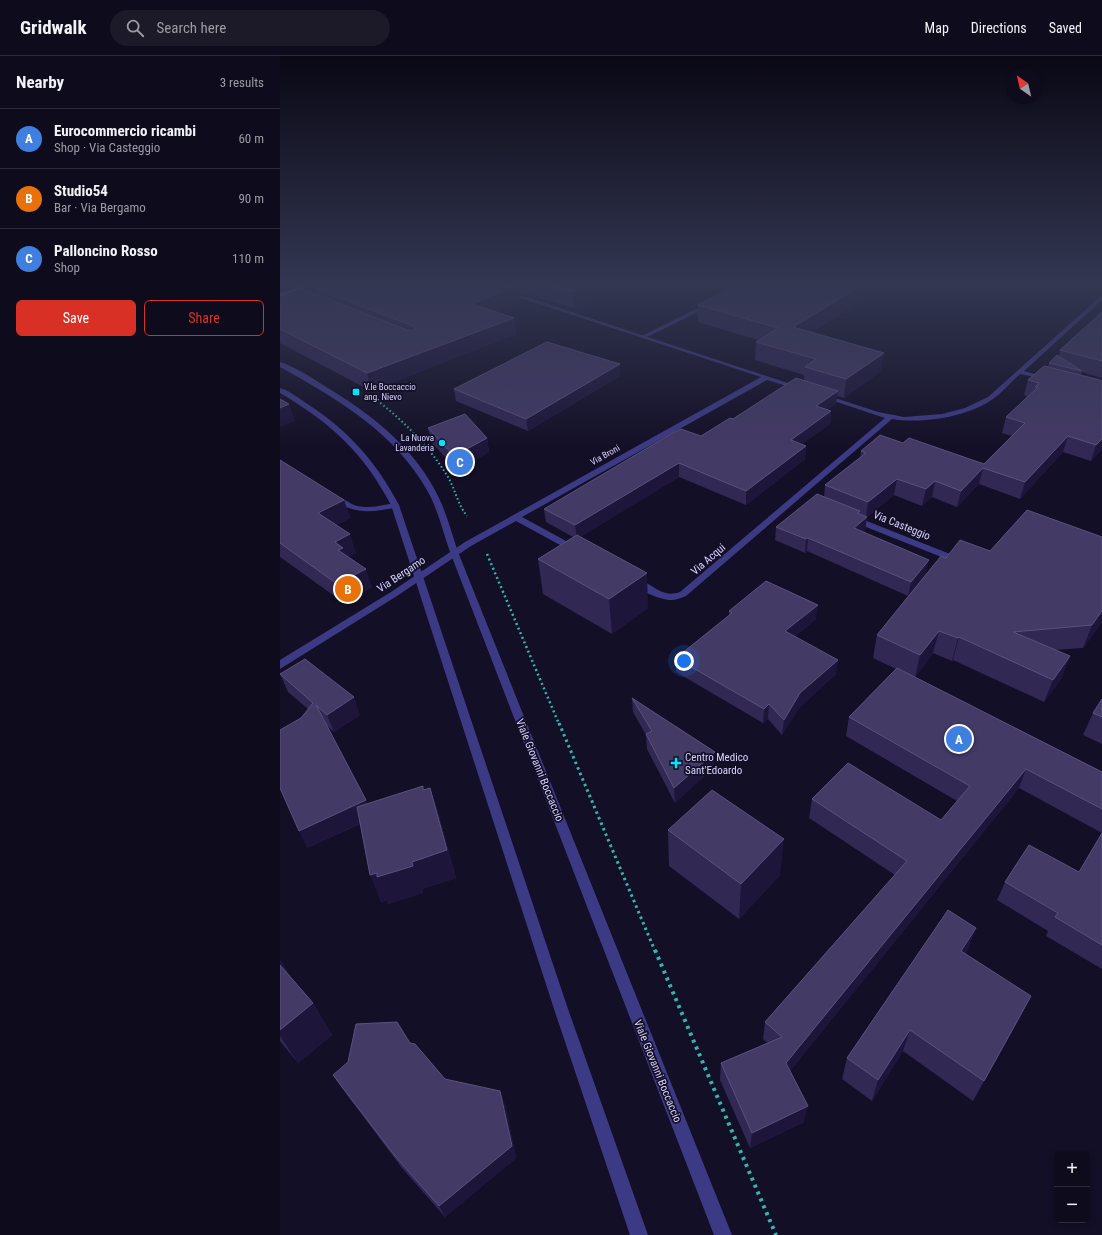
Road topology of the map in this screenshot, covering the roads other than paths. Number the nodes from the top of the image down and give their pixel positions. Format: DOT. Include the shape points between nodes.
graph roads {
  1 [pos="654,339"];
  2 [pos="1056,339"];
  3 [pos="280,364"];
  4 [pos="1020,372"];
  5 [pos="767,376"];
  6 [pos="1053,381"];
  7 [pos="803,389"];
  8 [pos="280,390"];
  9 [pos="818,394"];
  10 [pos="890,417"];
  11 [pos="324,492"];
  12 [pos="395,505"];
  13 [pos="848,516"];
  14 [pos="516,517"];
  15 [pos="454,552"];
  16 [pos="586,555"];
  17 [pos="945,559"];
  18 [pos="420,577"];
  19 [pos="628,577"];
  20 [pos="280,665"];
  21 [pos="639,1235"];
  22 [pos="723,1235"];
  1 -- 5 [label="street"];
  2 -- 4 [label="street"];
  3 -- 15 [label="street, Viale Giovanni Boccaccio" via="356,408 401,447 421,472 433,494"];
  4 -- 6 [label="street"];
  4 -- 10 [label="street" via="987,400 961,412 921,419"];
  5 -- 7 [label="street"];
  5 -- 14 [label="street, Via Broni"];
  8 -- 12 [label="street" via="316,412 346,436 379,475"];
  9 -- 10 [label="street"];
  10 -- 19 [label="street, Via Acqui" via="802,497 681,596 666,597"];
  11 -- 12 [label="street" via="359,510"];
  12 -- 18 [label="street"];
  13 -- 17 [label="street, Via Casteggio"];
  14 -- 15 [label="street, Via Broni"];
  14 -- 16 [label="street"];
  15 -- 18 [label="street, Via Bergamo"];
  15 -- 22 [label="street, Viale Giovanni Boccaccio"];
  18 -- 20 [label="street, Via Bergamo"];
  18 -- 21 [label="street" via="561,1009"];
}
